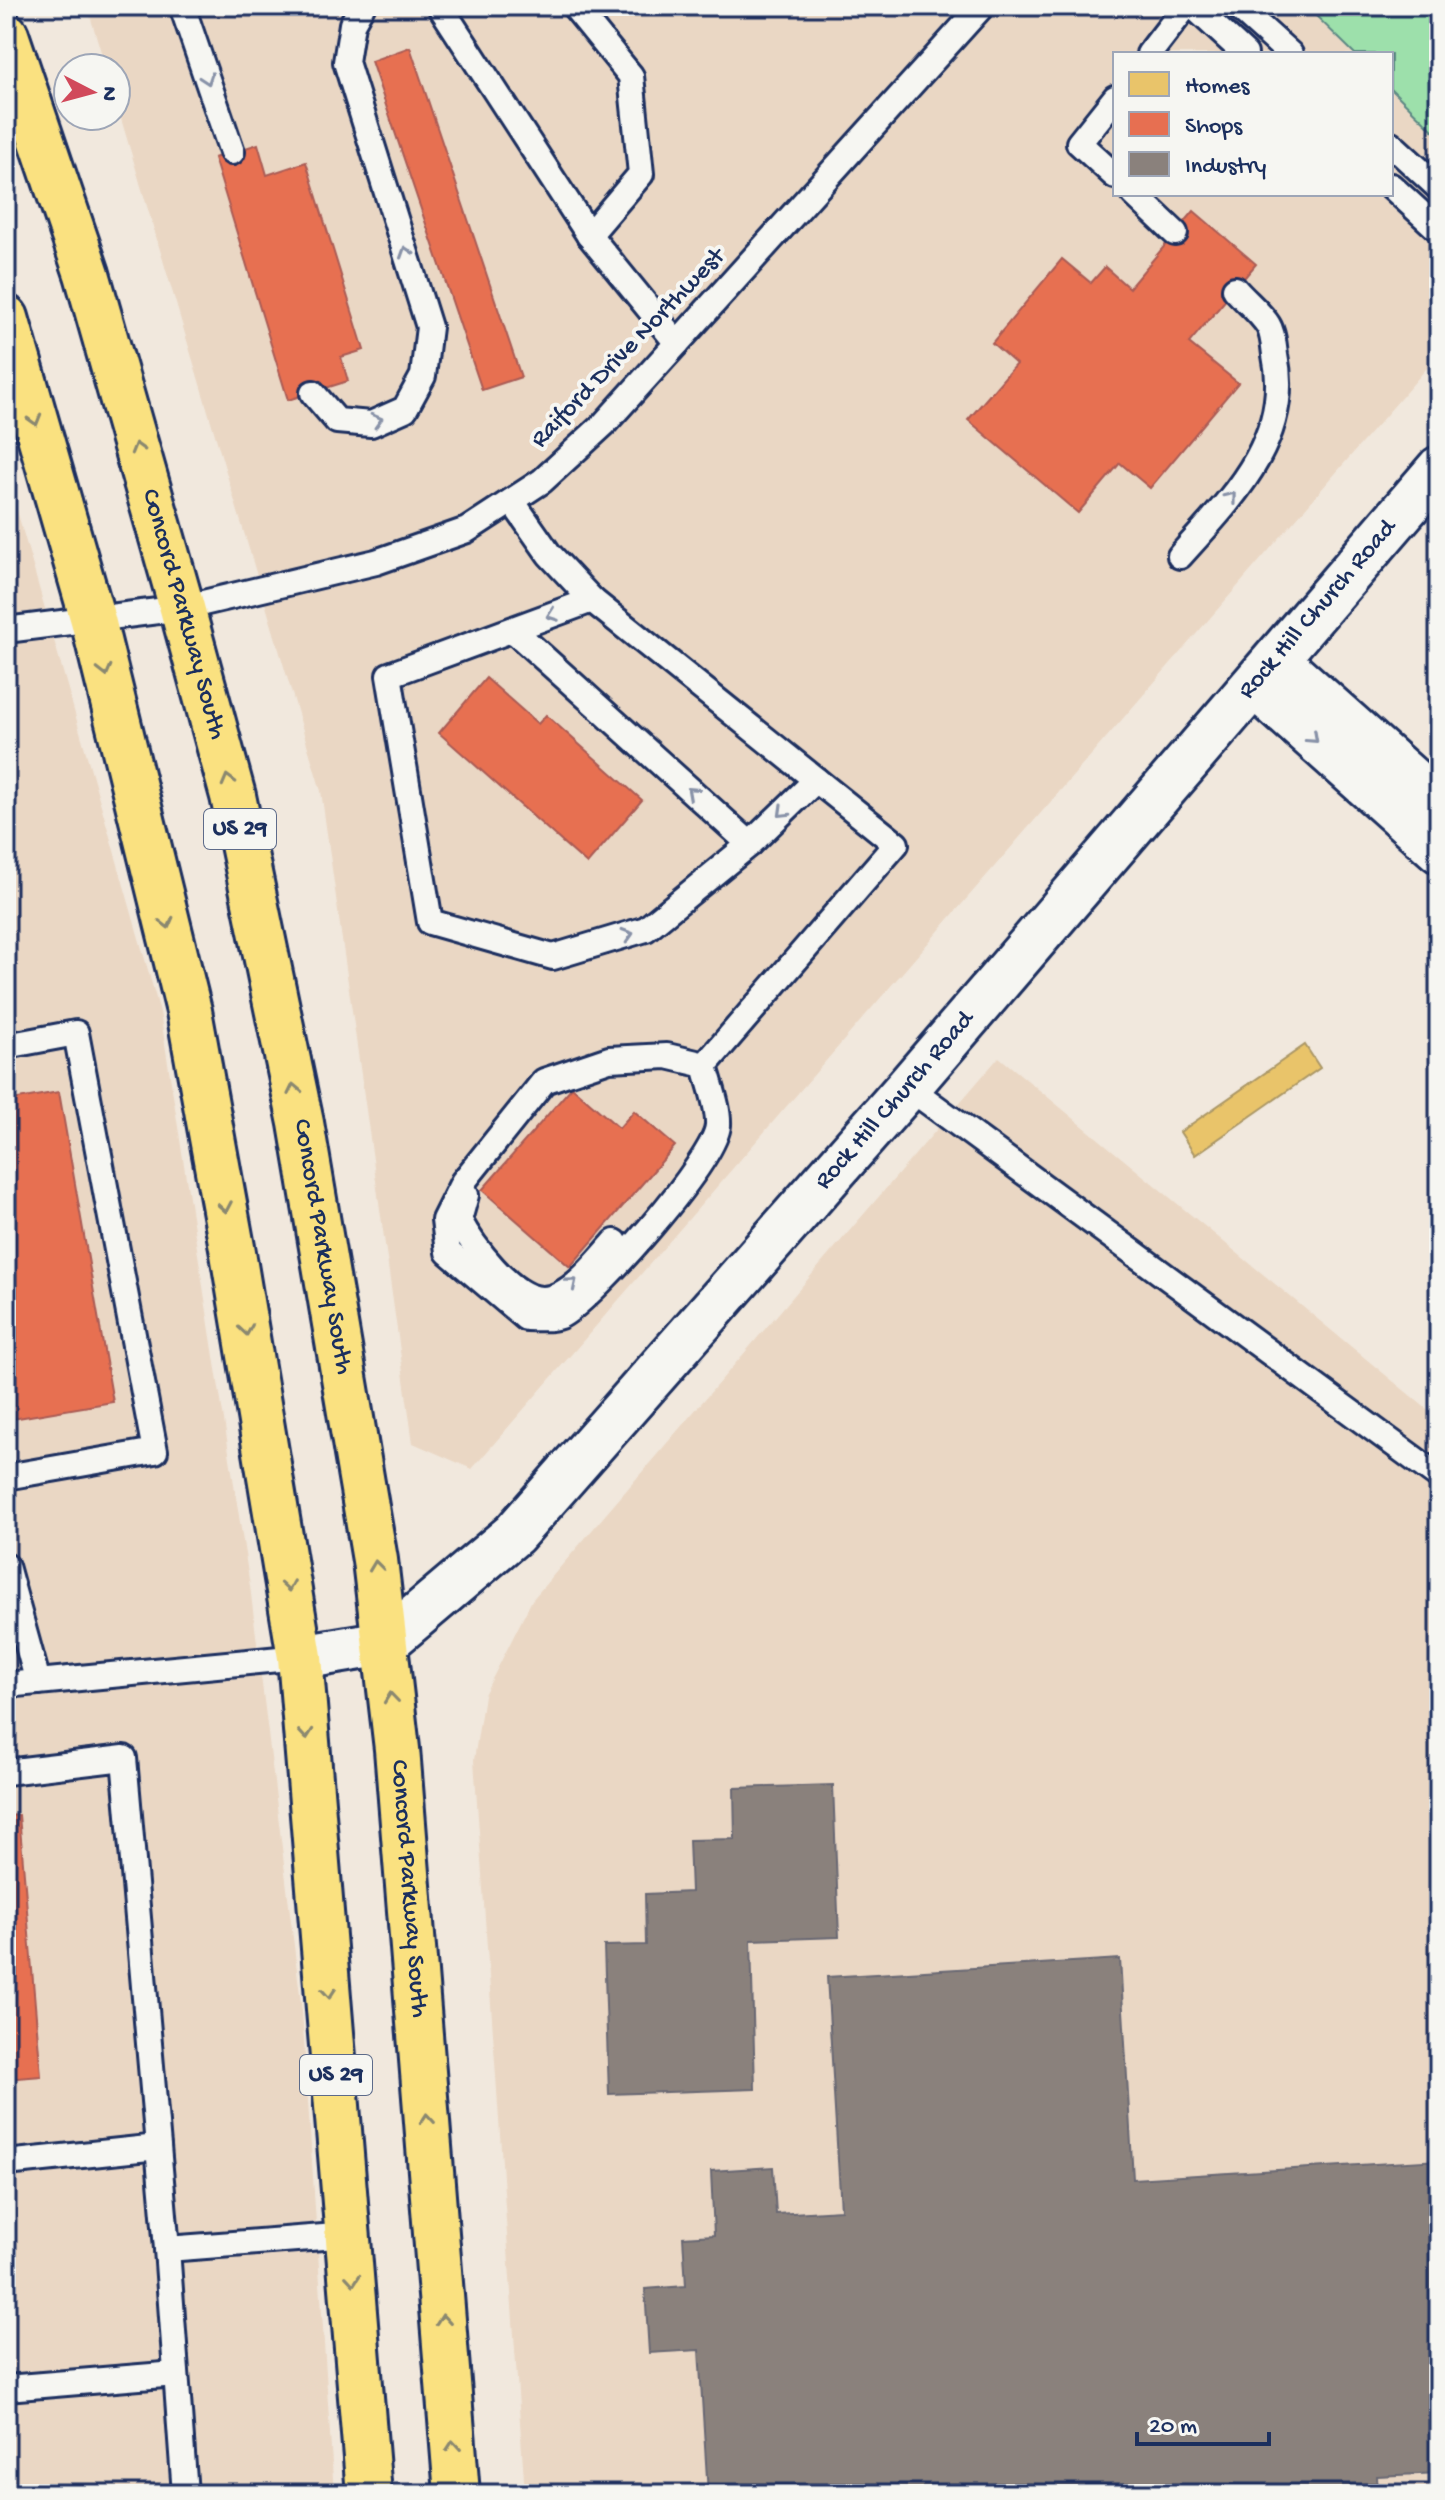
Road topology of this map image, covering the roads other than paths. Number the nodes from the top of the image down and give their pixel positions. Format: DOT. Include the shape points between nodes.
graph roads {
  1 [pos="182,6"];
  2 [pos="362,6"];
  3 [pos="440,6"];
  4 [pos="574,6"];
  5 [pos="982,6"];
  6 [pos="1186,6"];
  7 [pos="1193,6"];
  8 [pos="1237,6"];
  9 [pos="6,35"];
  10 [pos="1151,52"];
  11 [pos="1243,52"];
  12 [pos="1288,52"];
  13 [pos="1113,100"];
  14 [pos="1393,146"];
  15 [pos="232,152"];
  16 [pos="1113,174"];
  17 [pos="1393,188"];
  18 [pos="1439,188"];
  19 [pos="1136,196"];
  20 [pos="1439,230"];
  21 [pos="1175,233"];
  22 [pos="589,235"];
  23 [pos="1235,289"];
  24 [pos="6,318"];
  25 [pos="677,343"];
  26 [pos="313,393"];
  27 [pos="1439,469"];
  28 [pos="512,501"];
  29 [pos="1180,556"];
  30 [pos="592,600"];
  31 [pos="182,608"];
  32 [pos="93,620"];
  33 [pos="6,630"];
  34 [pos="513,630"];
  35 [pos="1266,673"];
  36 [pos="816,780"];
  37 [pos="1439,804"];
  38 [pos="750,844"];
  39 [pos="1439,850"];
  40 [pos="6,1046"];
  41 [pos="705,1065"];
  42 [pos="908,1087"];
  43 [pos="6,1477"];
  44 [pos="1439,1477"];
  45 [pos="1439,1484"];
  46 [pos="6,1566"];
  47 [pos="385,1643"];
  48 [pos="300,1657"];
  49 [pos="38,1682"];
  50 [pos="6,1685"];
  51 [pos="6,1772"];
  52 [pos="158,2147"];
  53 [pos="6,2163"];
  54 [pos="349,2235"];
  55 [pos="167,2249"];
  56 [pos="176,2374"];
  57 [pos="6,2388"];
  58 [pos="185,2494"];
  59 [pos="369,2494"];
  60 [pos="457,2494"];
  1 -- 15 [label="lane, one-way"];
  26 -- 2 [label="lane, one-way" via="337,421 371,424 405,409 423,376 429,327 346,62 352,24"];
  3 -- 22 [label="lane"];
  4 -- 22 [label="lane" via="631,76 641,174"];
  5 -- 25 [label="lane, Raiford Drive Northwest"];
  6 -- 10 [label="lane"];
  7 -- 11 [label="lane"];
  8 -- 12 [label="lane"];
  31 -- 9 [label="main road, Concord Parkway South / US 29, one-way" via="87,274"];
  13 -- 16 [label="lane" via="1079,143"];
  14 -- 18 [label="lane"];
  17 -- 20 [label="lane"];
  19 -- 21 [label="lane"];
  22 -- 25 [label="lane"];
  29 -- 23 [label="lane, one-way" via="1251,473 1278,399 1270,327"];
  24 -- 32 [label="main road, US 29, one-way"];
  25 -- 28 [label="lane, Raiford Drive Northwest" via="604,424"];
  27 -- 35 [label="main road, Rock Hill Church Road"];
  28 -- 30 [label="lane" via="549,554"];
  28 -- 31 [label="lane, Raiford Drive Northwest" via="467,530 376,562"];
  30 -- 34 [label="lane, one-way"];
  30 -- 36 [label="lane"];
  31 -- 32 [label="lane, Raiford Drive Northwest"];
  47 -- 31 [label="main road, Concord Parkway South / US 29, one-way" via="301,1123 233,796"];
  32 -- 33 [label="lane, Raiford Drive Northwest"];
  32 -- 48 [label="main road, US 29, one-way" via="189,1011"];
  38 -- 34 [label="lane, one-way"];
  34 -- 38 [label="lane, one-way" via="389,675 430,922 553,957 646,929"];
  35 -- 37 [label="main road"];
  35 -- 39 [label="main road, one-way"];
  35 -- 42 [label="main road, Rock Hill Church Road"];
  36 -- 38 [label="lane, one-way"];
  36 -- 41 [label="lane" via="896,844"];
  40 -- 43 [label="lane" via="76,1033 155,1451"];
  41 -- 41 [label="lane" via="718,1126 708,1150 595,1289 560,1317 526,1318 448,1252 444,1220 463,1182 544,1081 609,1059 667,1056"];
  42 -- 44 [label="lane"];
  42 -- 47 [label="main road, Rock Hill Church Road" via="514,1534"];
  44 -- 45 [label="lane"];
  46 -- 49 [label="lane"];
  47 -- 48 [label="main road"];
  60 -- 47 [label="main road, Concord Parkway South / US 29, one-way"];
  48 -- 49 [label="lane"];
  48 -- 54 [label="main road, US 29, one-way"];
  49 -- 50 [label="lane"];
  51 -- 52 [label="lane" via="124,1758"];
  52 -- 53 [label="lane"];
  52 -- 55 [label="lane"];
  54 -- 55 [label="lane"];
  54 -- 59 [label="main road, US 29, one-way"];
  55 -- 56 [label="lane"];
  56 -- 57 [label="lane"];
  56 -- 58 [label="lane"];
}
